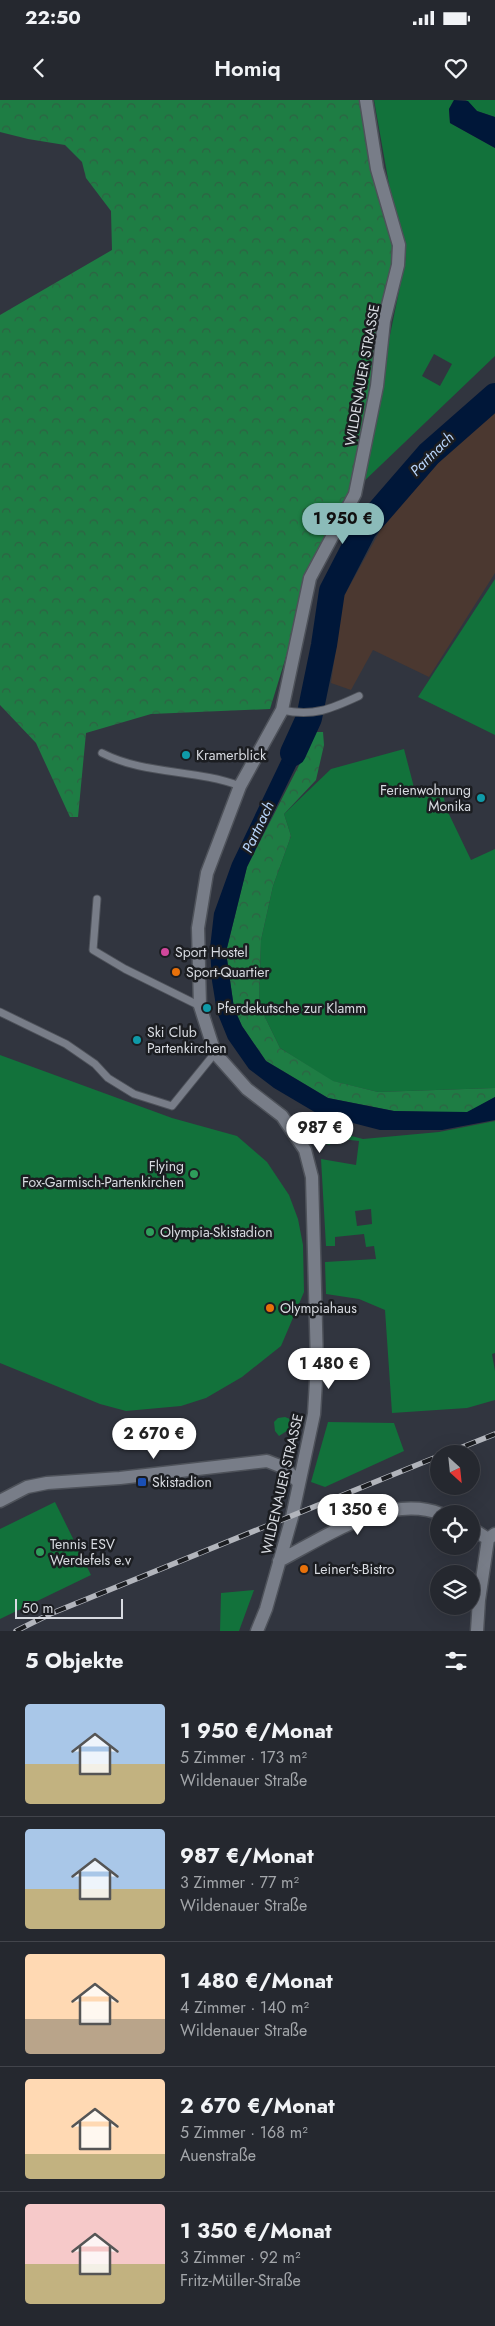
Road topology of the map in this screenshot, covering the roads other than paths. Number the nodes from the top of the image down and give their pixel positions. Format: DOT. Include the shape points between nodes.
graph roads {
  1 [pos="366,100"];
  2 [pos="359,696"];
  3 [pos="282,710"];
  4 [pos="102,753"];
  5 [pos="240,786"];
  6 [pos="97,899"];
  7 [pos="200,1006"];
  8 [pos="0,1012"];
  9 [pos="215,1053"];
  10 [pos="299,1483"];
  11 [pos="0,1501"];
  12 [pos="430,1510"];
  13 [pos="480,1531"];
  14 [pos="492,1536"];
  15 [pos="280,1561"];
  16 [pos="257,1631"];
  17 [pos="477,1631"];
  1 -- 3 [label="street, WILDENAUER STRASSE" via="377,169 400,245 398,265 384,321 377,386 355,494 310,578"];
  2 -- 3 [label="lane" via="328,710 299,714"];
  3 -- 5 [label="street, WILDENAUER STRASSE"];
  4 -- 5 [label="lane" via="117,761 218,778"];
  5 -- 7 [label="street, WILDENAUER STRASSE" via="207,872 198,928"];
  6 -- 7 [label="lane" via="93,950"];
  7 -- 9 [label="street, WILDENAUER STRASSE"];
  8 -- 9 [label="lane" via="66,1044 95,1064 108,1078 134,1094 172,1106"];
  9 -- 10 [label="street, WILDENAUER STRASSE" via="247,1089 282,1116 304,1150 312,1177 317,1364 314,1414"];
  10 -- 11 [label="street" via="285,1468 267,1460 173,1475 47,1483 27,1487"];
  10 -- 15 [label="street, WILDENAUER STRASSE"];
  12 -- 15 [label="street" via="400,1507 355,1522"];
  13 -- 14 [label="street"];
  14 -- 17 [label="street" via="479,1600"];
  15 -- 16 [label="street, WILDENAUER STRASSE"];
}
